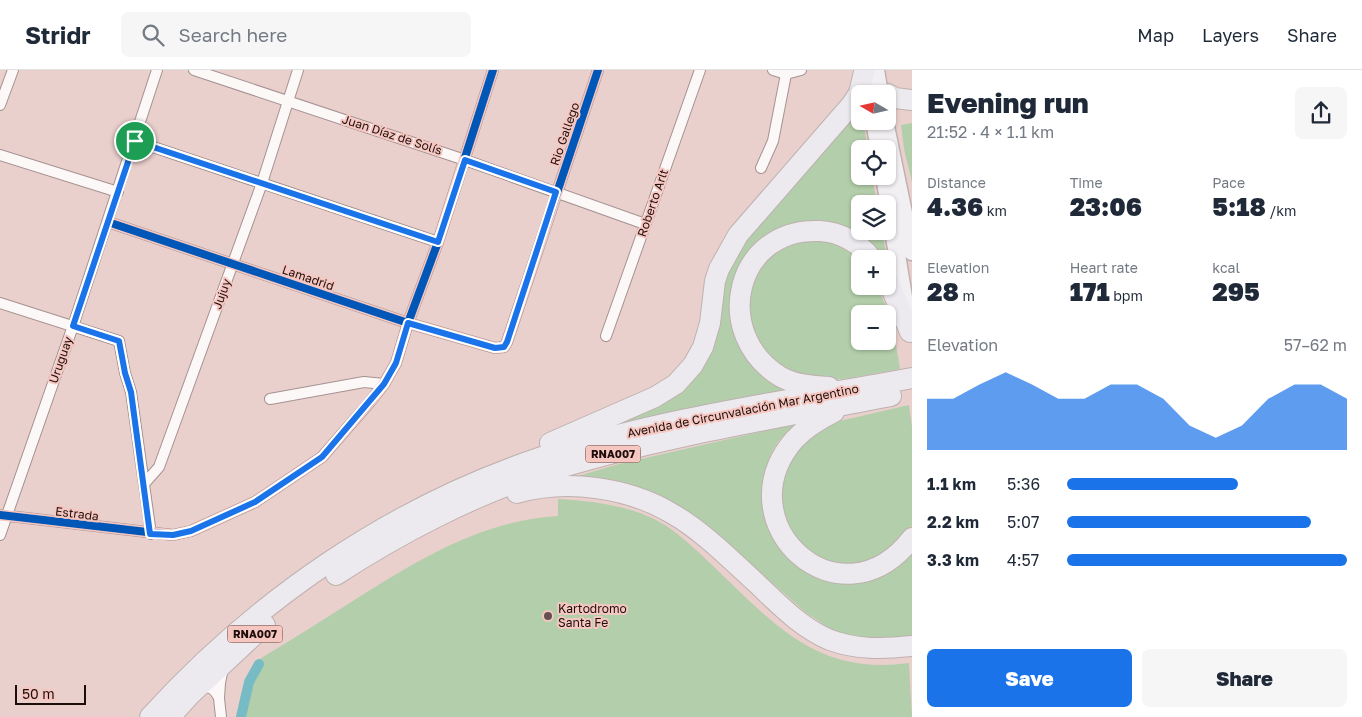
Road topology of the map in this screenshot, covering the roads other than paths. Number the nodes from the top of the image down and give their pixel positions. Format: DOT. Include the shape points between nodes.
graph roads {
  1 [pos="13,70"];
  2 [pos="157,70"];
  3 [pos="194,70"];
  4 [pos="298,70"];
  5 [pos="598,70"];
  6 [pos="700,70"];
  7 [pos="773,70"];
  8 [pos="801,70"];
  9 [pos="489,71"];
  10 [pos="786,74"];
  11 [pos="876,84"];
  12 [pos="912,100"];
  13 [pos="288,101"];
  14 [pos="0,105"];
  15 [pos="888,130"];
  16 [pos="135,141"];
  17 [pos="0,155"];
  18 [pos="465,160"];
  19 [pos="761,168"];
  20 [pos="262,183"];
  21 [pos="886,185"];
  22 [pos="118,192"];
  23 [pos="556,192"];
  24 [pos="108,222"];
  25 [pos="645,224"];
  26 [pos="438,242"];
  27 [pos="861,250"];
  28 [pos="912,252"];
  29 [pos="232,264"];
  30 [pos="894,295"];
  31 [pos="0,303"];
  32 [pos="408,323"];
  33 [pos="73,326"];
  34 [pos="606,336"];
  35 [pos="911,336"];
  36 [pos="504,347"];
  37 [pos="384,384"];
  38 [pos="906,386"];
  39 [pos="851,396"];
  40 [pos="270,399"];
  41 [pos="144,484"];
  42 [pos="427,503"];
  43 [pos="3,516"];
  44 [pos="150,534"];
  45 [pos="0,535"];
  46 [pos="912,538"];
  47 [pos="392,542"];
  48 [pos="912,646"];
  49 [pos="226,662"];
  50 [pos="198,688"];
  51 [pos="219,698"];
  52 [pos="150,717"];
  53 [pos="170,717"];
  54 [pos="221,717"];
  1 -- 14 [label="street"];
  2 -- 16 [label="street, Uruguay"];
  3 -- 13 [label="street, Juan Díaz de Solís"];
  4 -- 13 [label="street, Jujuy"];
  5 -- 23 [label="street, Rio Gallego"];
  6 -- 25 [label="street, Roberto Arlt"];
  7 -- 10 [label="street"];
  8 -- 10 [label="street"];
  9 -- 18 [label="street, Estrada"];
  10 -- 19 [label="street" via="773,140"];
  11 -- 12 [label="highway" via="895,98"];
  11 -- 42 [label="highway" via="859,93 738,235 715,281 710,323 703,347 693,365 676,384 655,397 504,463"];
  13 -- 18 [label="street, Juan Díaz de Solís"];
  13 -- 20 [label="street, Jujuy"];
  15 -- 28 [label="main road"];
  16 -- 20 [label="street"];
  16 -- 22 [label="street, Uruguay"];
  17 -- 22 [label="street"];
  18 -- 23 [label="street, Juan Díaz de Solís"];
  18 -- 26 [label="street, Estrada"];
  20 -- 26 [label="street"];
  20 -- 29 [label="street, Jujuy"];
  21 -- 35 [label="main road"];
  22 -- 24 [label="street, Uruguay"];
  23 -- 25 [label="street, Juan Díaz de Solís"];
  23 -- 36 [label="street, Rio Gallego"];
  24 -- 29 [label="street, Lamadrid"];
  24 -- 33 [label="street, Uruguay"];
  25 -- 34 [label="street, Roberto Arlt"];
  26 -- 32 [label="street, Estrada"];
  27 -- 39 [label="highway" via="848,239 828,232 807,231 788,235 759,253 746,272 739,294 739,317 746,340 762,361 781,377"];
  29 -- 32 [label="street, Lamadrid"];
  29 -- 41 [label="street, Jujuy" via="159,467"];
  30 -- 35 [label="highway"];
  31 -- 33 [label="street"];
  32 -- 36 [label="street, Lamadrid" via="495,348"];
  32 -- 37 [label="street, Estrada" via="396,363"];
  33 -- 41 [label="street" via="119,341 131,392"];
  33 -- 43 [label="street, Uruguay"];
  37 -- 40 [label="street" via="364,382"];
  37 -- 44 [label="street, Estrada" via="322,457 269,493 191,531 173,535"];
  38 -- 39 [label="highway, Avenida de Circunvalación Mar Argentino / RNA007"];
  39 -- 42 [label="highway, Avenida de Circunvalación Mar Argentino / RNA007" via="722,413 599,440 538,458"];
  39 -- 46 [label="highway" via="804,430 782,458 772,498 779,531 801,558 841,574 877,567 901,552"];
  39 -- 47 [label="highway, Avenida de Circunvalación Mar Argentino / RNA007" via="542,473 446,513"];
  41 -- 44 [label="street"];
  42 -- 52 [label="highway, Avenida de Circunvalación Mar Argentino / RNA007" via="314,573 252,618 208,657"];
  43 -- 44 [label="street, Estrada"];
  43 -- 45 [label="street, Uruguay"];
  47 -- 48 [label="highway" via="489,502 531,489 597,489 630,496 671,513 723,552 796,620 816,633 865,648"];
  47 -- 49 [label="highway, RNA007" via="287,606"];
  49 -- 50 [label="highway, RNA007"];
  49 -- 51 [label="street"];
  50 -- 51 [label="street" via="207,686 215,690"];
  50 -- 53 [label="highway, RNA007"];
  51 -- 54 [label="street"];
}
